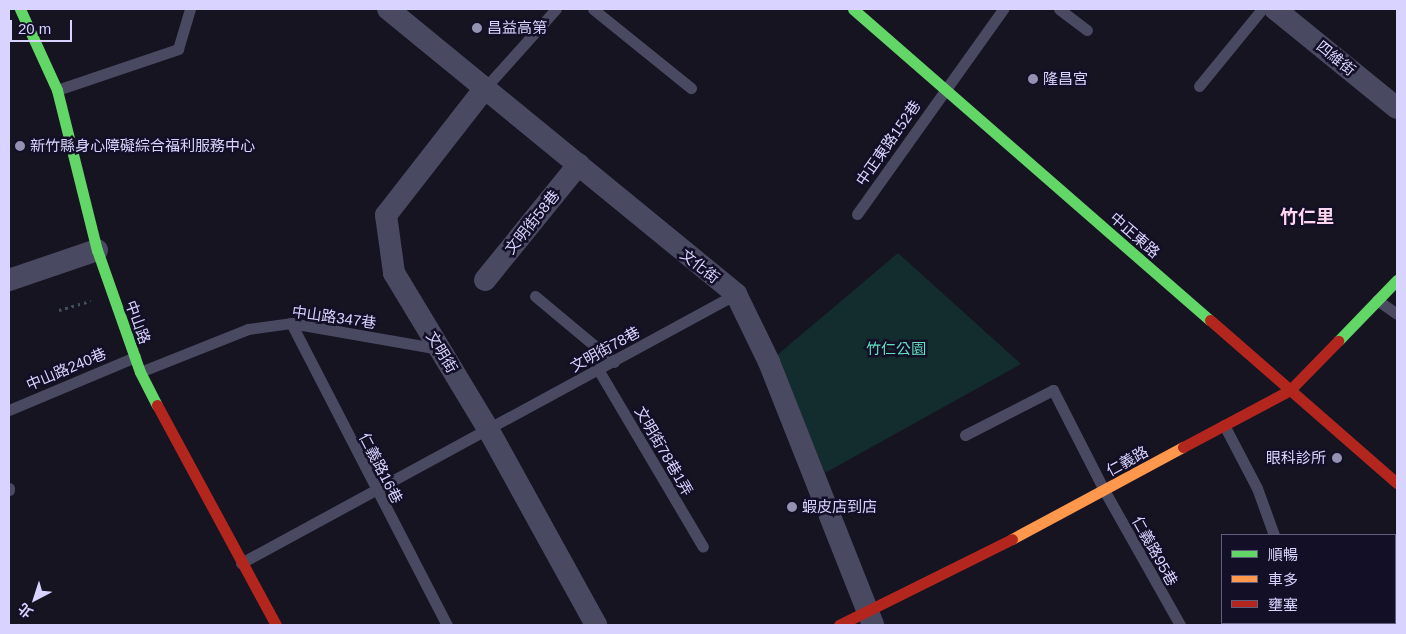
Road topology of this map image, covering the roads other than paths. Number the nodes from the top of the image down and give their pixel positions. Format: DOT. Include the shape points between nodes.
graph roads {
  1 [pos="20,9"];
  2 [pos="190,9"];
  3 [pos="388,9"];
  4 [pos="556,9"];
  5 [pos="592,9"];
  6 [pos="852,9"];
  7 [pos="1003,9"];
  8 [pos="1059,9"];
  9 [pos="1273,9"];
  10 [pos="1087,30"];
  11 [pos="1199,86"];
  12 [pos="485,88"];
  13 [pos="691,88"];
  14 [pos="944,88"];
  15 [pos="57,90"];
  16 [pos="1397,108"];
  17 [pos="580,164"];
  18 [pos="857,214"];
  19 [pos="97,250"];
  20 [pos="9,280"];
  21 [pos="485,280"];
  22 [pos="1397,280"];
  23 [pos="736,294"];
  24 [pos="535,296"];
  25 [pos="1377,300"];
  26 [pos="1397,314"];
  27 [pos="291,323"];
  28 [pos="441,349"];
  29 [pos="135,357"];
  30 [pos="614,362"];
  31 [pos="599,370"];
  32 [pos="140,372"];
  33 [pos="1290,390"];
  34 [pos="9,410"];
  35 [pos="1224,425"];
  36 [pos="488,429"];
  37 [pos="965,435"];
  38 [pos="1397,483"];
  39 [pos="1104,490"];
  40 [pos="376,491"];
  41 [pos="1274,534"];
  42 [pos="703,547"];
  43 [pos="241,563"];
  44 [pos="871,618"];
  45 [pos="276,625"];
  46 [pos="447,625"];
  47 [pos="596,625"];
  48 [pos="839,625"];
  49 [pos="1180,625"];
  1 -- 15 [label="street, 中山路"];
  2 -- 15 [label="lane" via="178,49"];
  3 -- 12 [label="street, 文化街"];
  4 -- 12 [label="lane"];
  5 -- 13 [label="lane"];
  6 -- 14 [label="street, 中正東路"];
  7 -- 14 [label="lane, 中正東路152巷"];
  8 -- 10 [label="lane"];
  9 -- 11 [label="lane"];
  9 -- 16 [label="street, 四維街"];
  12 -- 17 [label="street, 文化街"];
  12 -- 28 [label="street, 文明街" via="386,215 394,273"];
  14 -- 18 [label="lane, 中正東路152巷"];
  14 -- 33 [label="street, 中正東路"];
  15 -- 19 [label="street, 中山路"];
  17 -- 21 [label="street, 文明街58巷"];
  17 -- 23 [label="street, 文化街" via="662,236"];
  19 -- 20 [label="street"];
  19 -- 29 [label="street, 中山路"];
  22 -- 25 [label="street, 仁義路"];
  23 -- 30 [label="lane, 文明街78巷"];
  23 -- 44 [label="street, 文化街" via="758,335"];
  24 -- 30 [label="lane"];
  25 -- 26 [label="lane"];
  25 -- 33 [label="street, 仁義路"];
  27 -- 28 [label="lane, 中山路347巷"];
  27 -- 32 [label="lane, 中山路347巷" via="248,329"];
  27 -- 40 [label="lane, 仁義路16巷"];
  28 -- 36 [label="street, 文明街"];
  29 -- 32 [label="street, 中山路"];
  29 -- 34 [label="lane, 中山路240巷"];
  30 -- 31 [label="lane, 文明街78巷"];
  31 -- 36 [label="lane, 文明街78巷"];
  31 -- 42 [label="lane, 文明街78巷1弄"];
  32 -- 43 [label="street, 中山路"];
  33 -- 35 [label="street, 仁義路"];
  33 -- 38 [label="street, 中正東路"];
  35 -- 39 [label="street, 仁義路"];
  35 -- 41 [label="lane" via="1257,488"];
  36 -- 40 [label="lane, 文明街78巷"];
  36 -- 47 [label="street, 文明街"];
  37 -- 39 [label="lane, 仁義路95巷" via="1053,390"];
  39 -- 44 [label="street, 仁義路"];
  39 -- 49 [label="lane, 仁義路95巷"];
  40 -- 43 [label="lane, 文明街78巷"];
  40 -- 46 [label="lane, 仁義路16巷"];
  43 -- 45 [label="street, 中山路"];
  44 -- 48 [label="street, 仁義路"];
}
